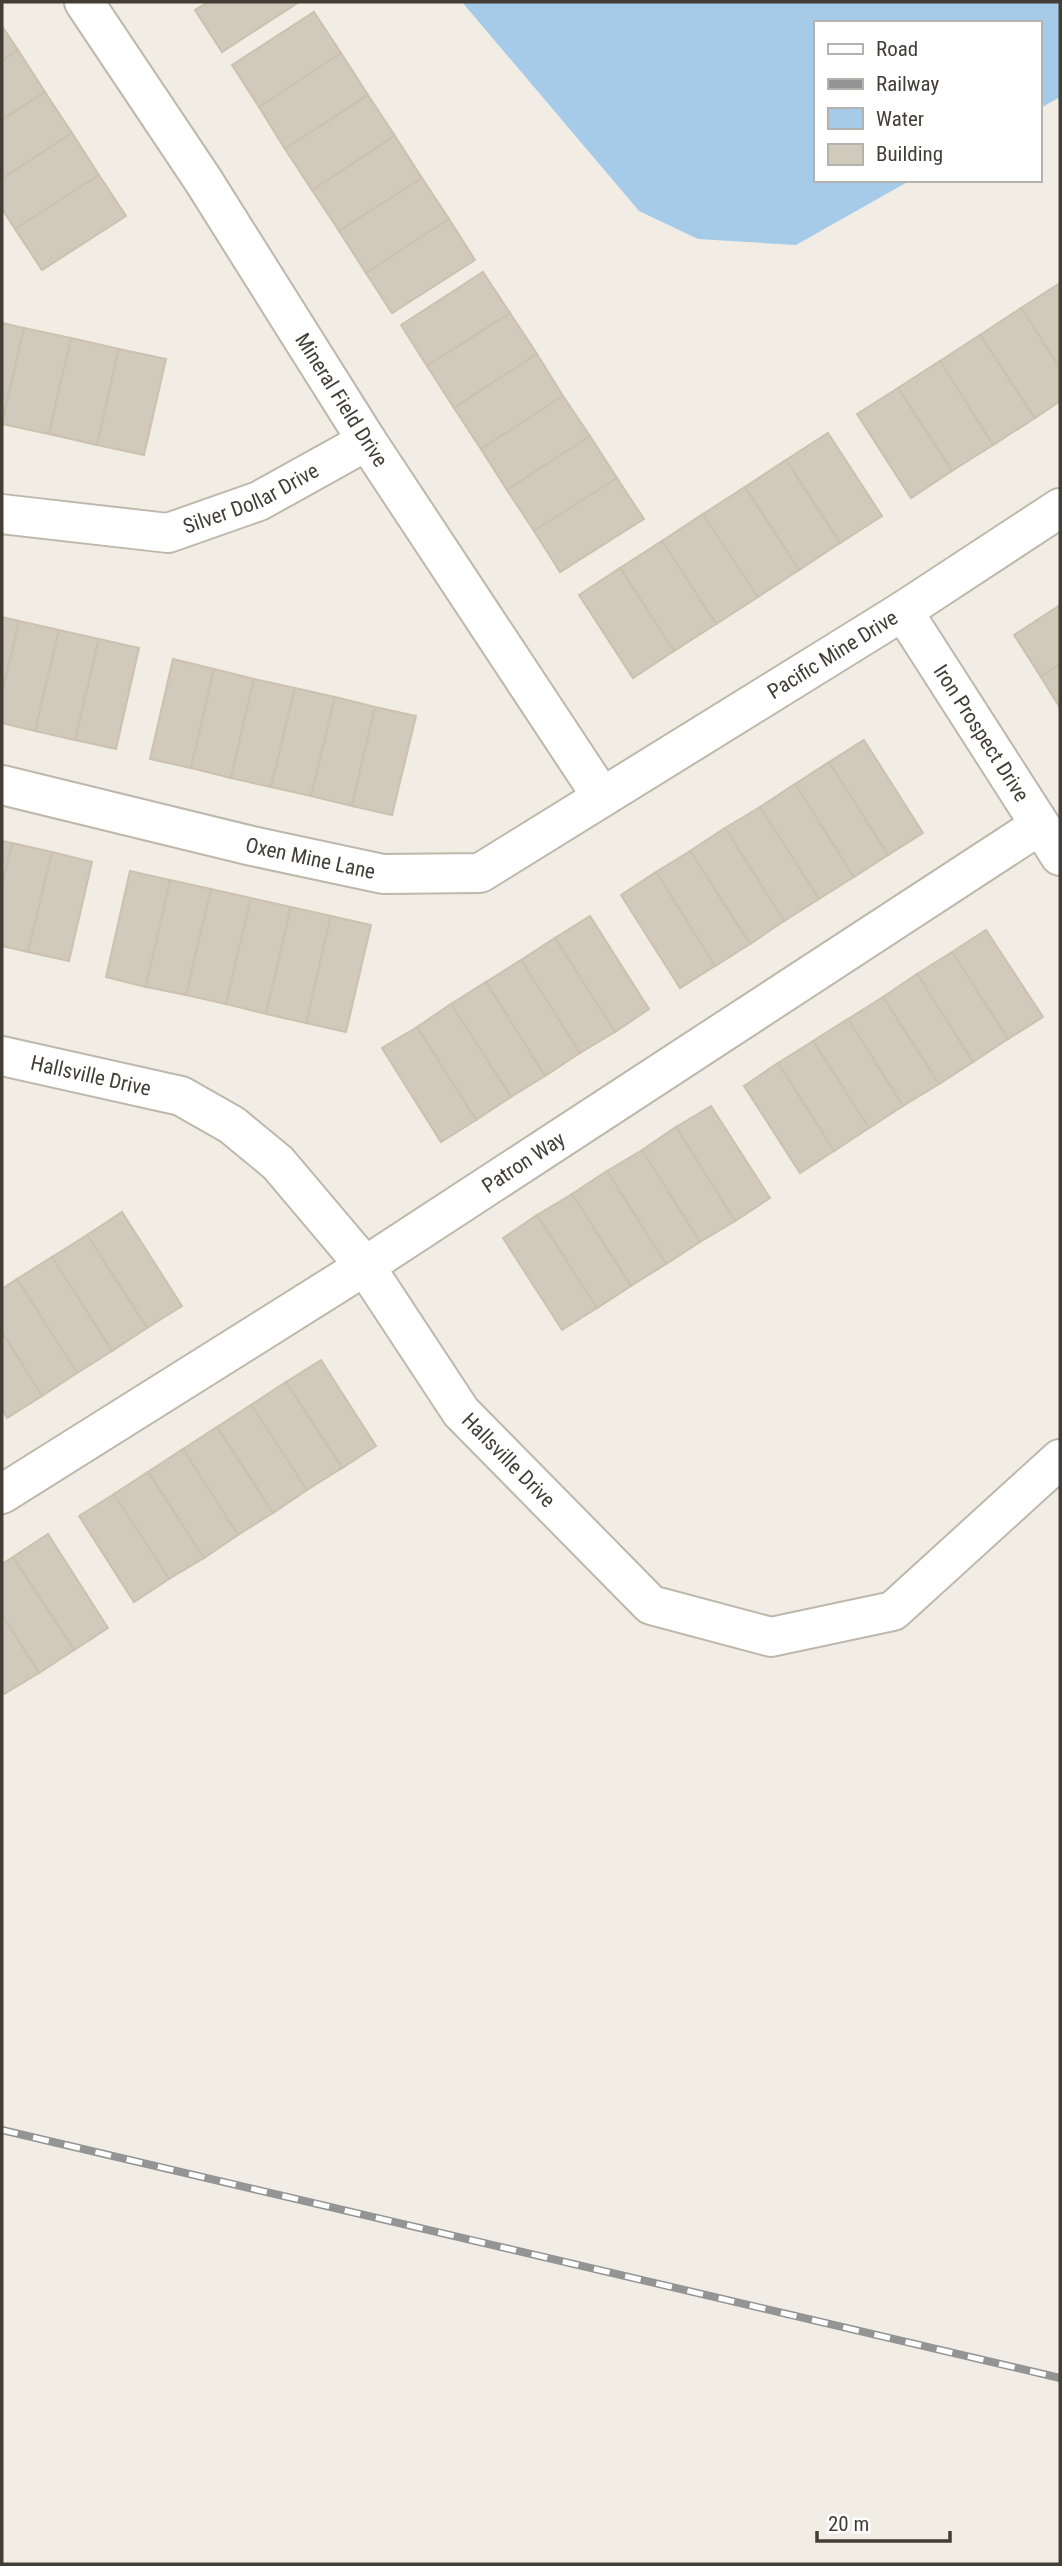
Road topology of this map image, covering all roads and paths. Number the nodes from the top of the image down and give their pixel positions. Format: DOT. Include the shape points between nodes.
graph roads {
  1 [pos="84,2"];
  2 [pos="367,440"];
  3 [pos="1060,508"];
  4 [pos="2,514"];
  5 [pos="903,611"];
  6 [pos="2,785"];
  7 [pos="602,797"];
  8 [pos="1050,840"];
  9 [pos="2,1056"];
  10 [pos="365,1266"];
  11 [pos="1060,1459"];
  12 [pos="2,1494"];
  1 -- 2 [label="street, Mineral Field Drive"];
  2 -- 4 [label="street, Silver Dollar Drive" via="259,501 168,533"];
  2 -- 7 [label="street, Mineral Field Drive"];
  3 -- 5 [label="street, Pacific Mine Drive"];
  5 -- 7 [label="street, Pacific Mine Drive"];
  5 -- 8 [label="street, Iron Prospect Drive"];
  6 -- 7 [label="street, Oxen Mine Lane" via="383,874 480,873"];
  8 -- 10 [label="street, Patron Way"];
  9 -- 10 [label="street, Hallsville Drive" via="181,1096 232,1125 278,1163"];
  10 -- 11 [label="street, Hallsville Drive" via="461,1412 651,1605 771,1637 893,1611"];
  10 -- 12 [label="street, Patron Way"];
}
